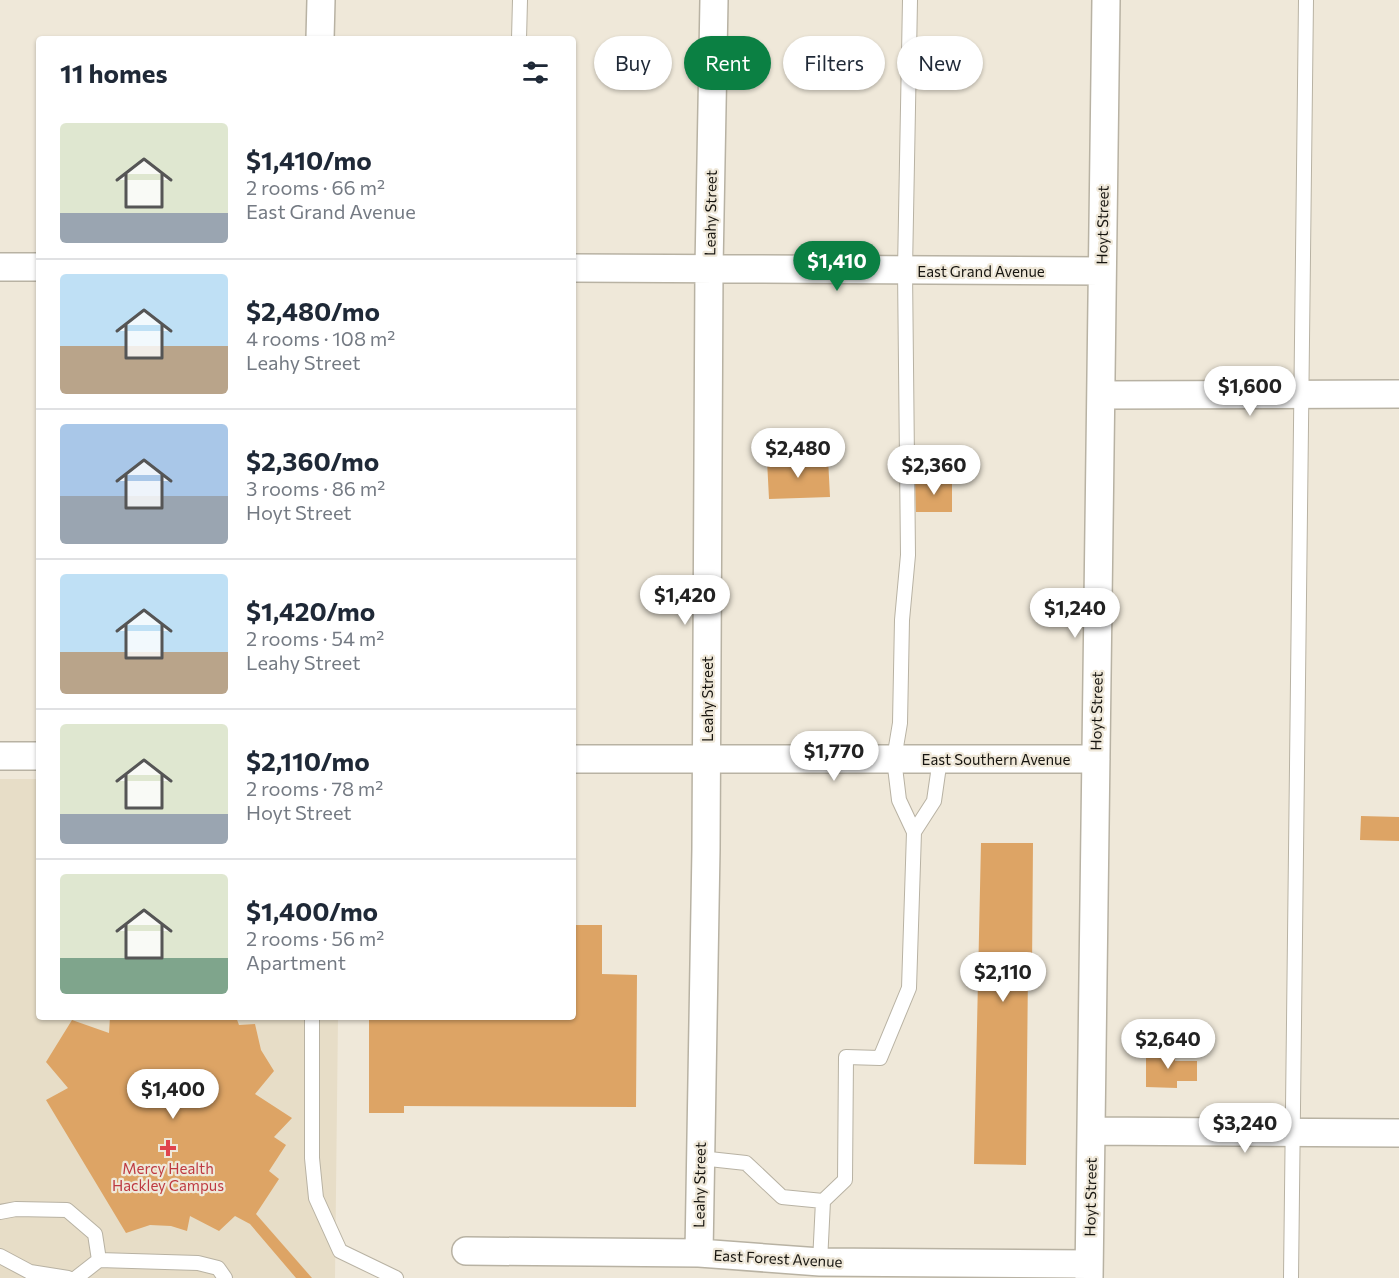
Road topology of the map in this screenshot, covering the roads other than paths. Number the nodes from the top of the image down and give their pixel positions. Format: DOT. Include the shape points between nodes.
graph roads {
  1 [pos="321,0"];
  2 [pos="520,0"];
  3 [pos="714,0"];
  4 [pos="910,0"];
  5 [pos="1106,0"];
  6 [pos="1306,0"];
  7 [pos="320,36"];
  8 [pos="519,36"];
  9 [pos="0,267"];
  10 [pos="36,267"];
  11 [pos="576,268"];
  12 [pos="709,268"];
  13 [pos="905,270"];
  14 [pos="1101,271"];
  15 [pos="1101,394"];
  16 [pos="1302,394"];
  17 [pos="1399,394"];
  18 [pos="0,756"];
  19 [pos="36,756"];
  20 [pos="576,759"];
  21 [pos="894,759"];
  22 [pos="940,759"];
  23 [pos="1096,759"];
  24 [pos="706,760"];
  25 [pos="914,832"];
  26 [pos="312,1020"];
  27 [pos="1091,1131"];
  28 [pos="1292,1132"];
  29 [pos="1399,1133"];
  30 [pos="700,1158"];
  31 [pos="823,1201"];
  32 [pos="0,1212"];
  33 [pos="466,1251"];
  34 [pos="699,1253"];
  35 [pos="0,1256"];
  36 [pos="99,1260"];
  37 [pos="820,1262"];
  38 [pos="784,1268"];
  39 [pos="1089,1271"];
  40 [pos="68,1278"];
  41 [pos="76,1278"];
  42 [pos="225,1278"];
  43 [pos="396,1278"];
  44 [pos="1291,1278"];
  1 -- 7 [label="street"];
  2 -- 8 [label="lane"];
  3 -- 12 [label="street, Leahy Street"];
  4 -- 13 [label="lane"];
  5 -- 14 [label="street, Hoyt Street"];
  6 -- 16 [label="lane"];
  9 -- 10 [label="street"];
  11 -- 12 [label="street, East Grand Avenue"];
  12 -- 13 [label="street, East Grand Avenue"];
  12 -- 24 [label="street, Leahy Street"];
  13 -- 14 [label="street, East Grand Avenue"];
  13 -- 21 [label="lane" via="908,555 900,723"];
  14 -- 15 [label="street, Hoyt Street"];
  15 -- 16 [label="street"];
  15 -- 23 [label="street, Hoyt Street"];
  16 -- 17 [label="street"];
  16 -- 28 [label="lane"];
  18 -- 19 [label="street"];
  20 -- 24 [label="street, East Southern Avenue"];
  21 -- 22 [label="street, East Southern Avenue"];
  21 -- 24 [label="street, East Southern Avenue"];
  21 -- 25 [label="lane" via="899,800"];
  22 -- 23 [label="street, East Southern Avenue"];
  22 -- 25 [label="lane" via="934,801"];
  23 -- 27 [label="street, Hoyt Street"];
  24 -- 30 [label="street, Leahy Street"];
  25 -- 31 [label="lane" via="909,988 880,1058 846,1058 845,1180"];
  26 -- 43 [label="lane" via="312,1158 316,1198 340,1251"];
  27 -- 28 [label="street"];
  27 -- 39 [label="street, Hoyt Street"];
  28 -- 29 [label="street"];
  28 -- 44 [label="lane"];
  30 -- 31 [label="lane" via="746,1163 782,1197"];
  30 -- 34 [label="street, Leahy Street"];
  31 -- 37 [label="lane"];
  32 -- 36 [label="lane" via="67,1209 95,1234"];
  33 -- 34 [label="street, East Forest Avenue"];
  34 -- 38 [label="street, East Forest Avenue"];
  35 -- 40 [label="lane" via="30,1272"];
  36 -- 41 [label="lane"];
  36 -- 42 [label="lane" via="198,1263 218,1268"];
  37 -- 38 [label="street, East Forest Avenue"];
  37 -- 39 [label="street, East Forest Avenue"];
}
